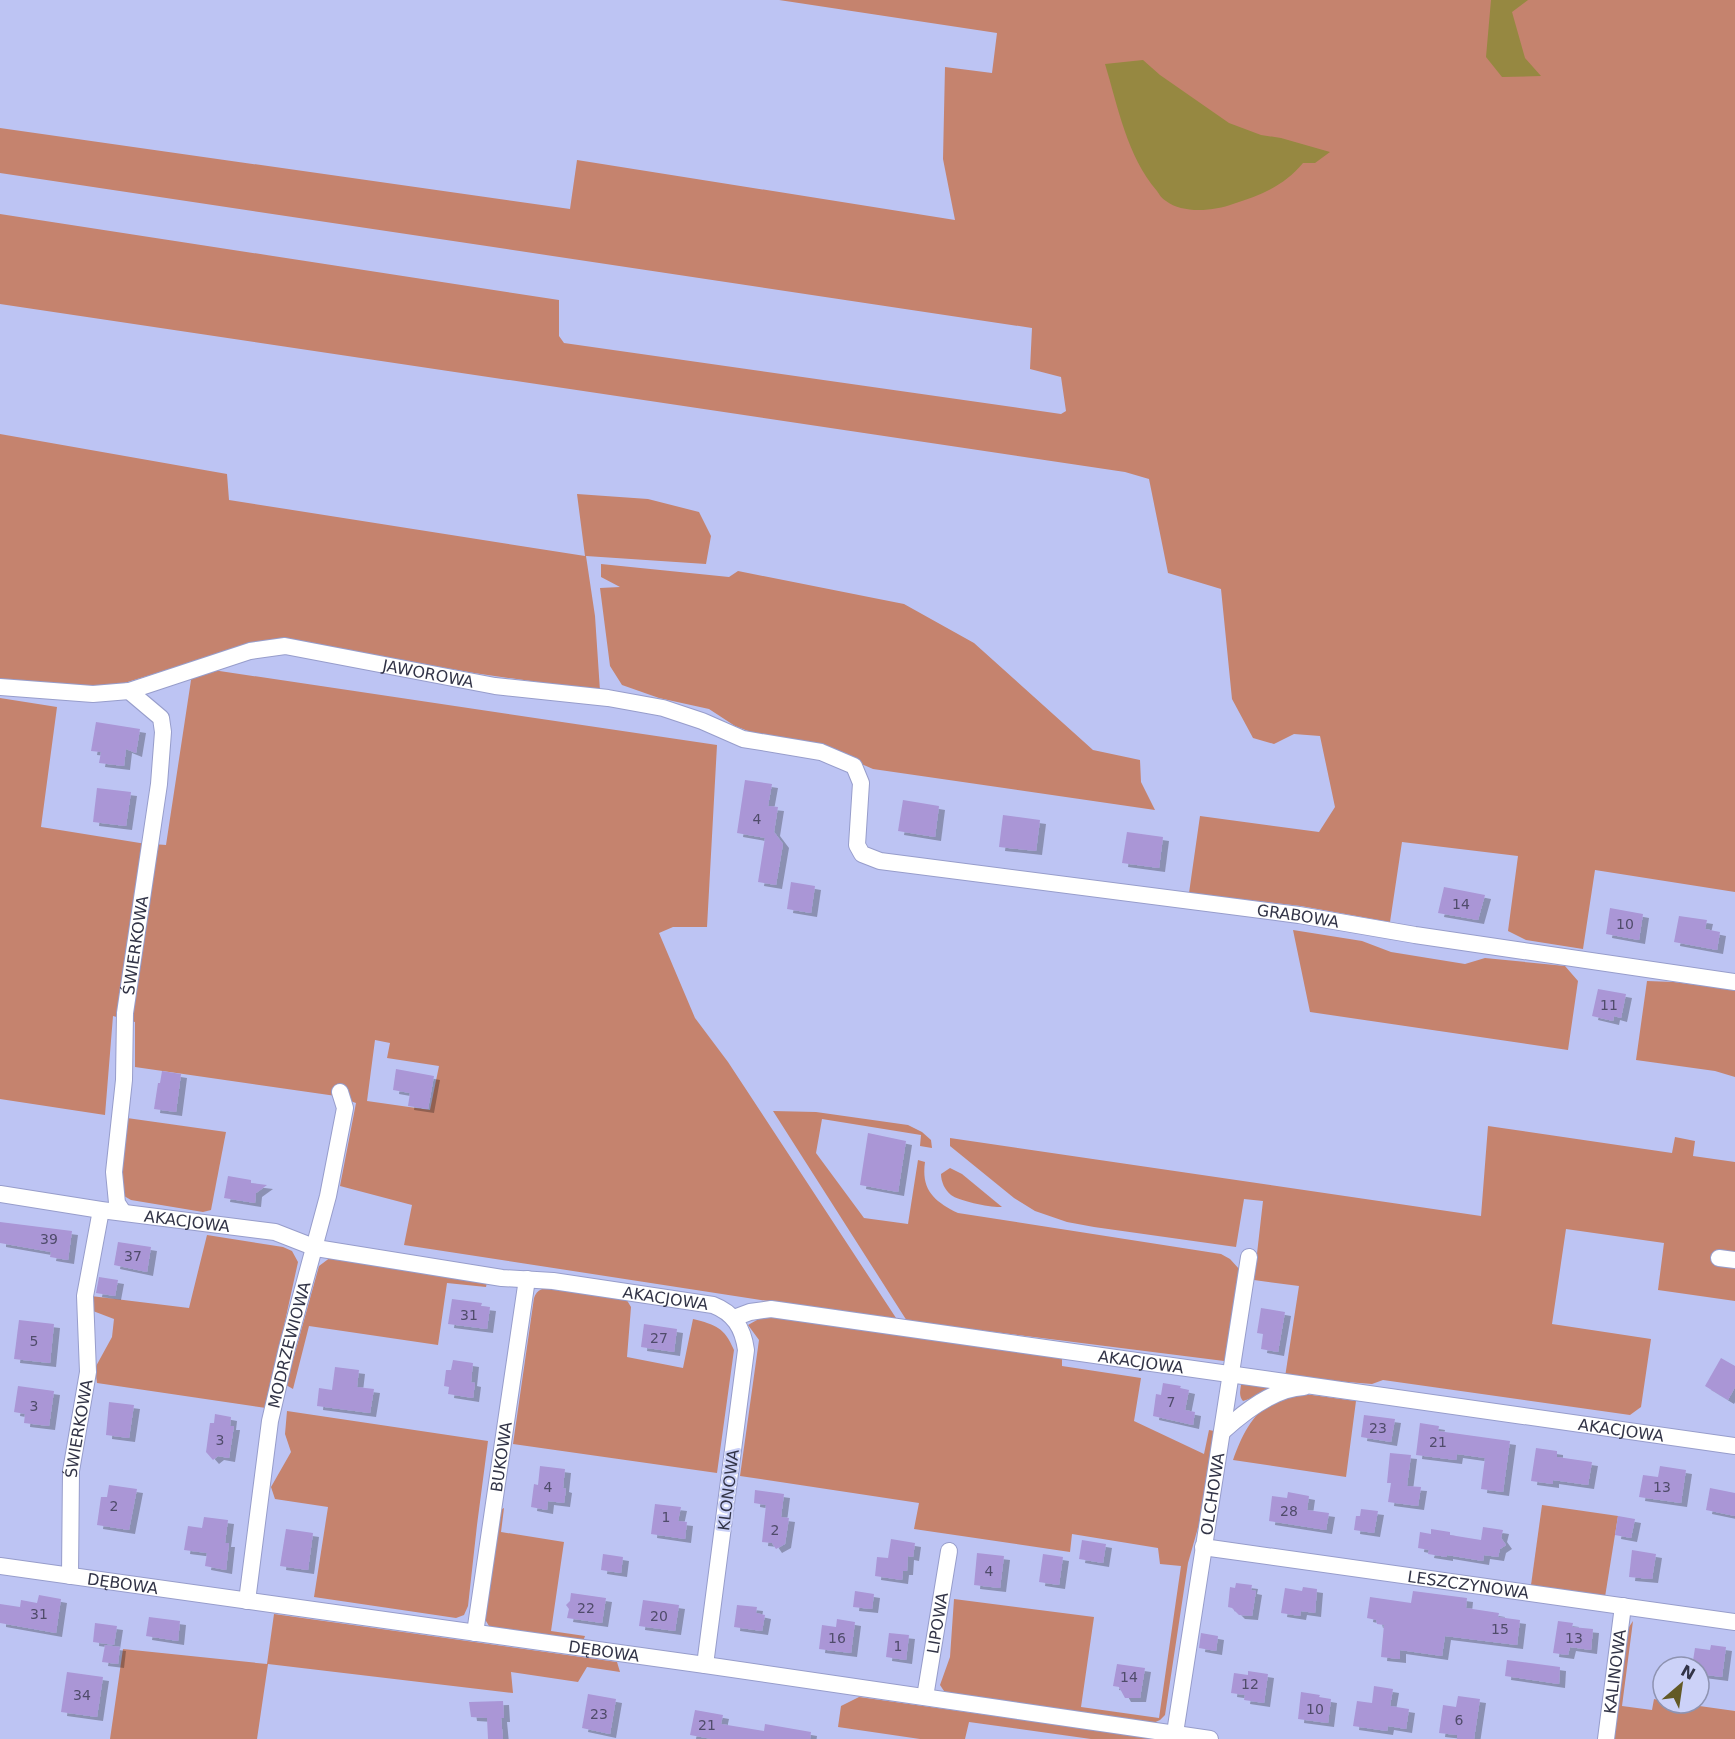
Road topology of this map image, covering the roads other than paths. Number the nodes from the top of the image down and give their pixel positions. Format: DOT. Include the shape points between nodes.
graph roads {
  1 [pos="0,687"];
  2 [pos="129,691"];
  3 [pos="862,854"];
  4 [pos="1735,982"];
  5 [pos="340,1092"];
  6 [pos="0,1194"];
  7 [pos="101,1210"];
  8 [pos="123,1212"];
  9 [pos="316,1248"];
  10 [pos="1249,1257"];
  11 [pos="527,1279"];
  12 [pos="734,1318"];
  13 [pos="1232,1374"];
  14 [pos="1329,1387"];
  15 [pos="1222,1431"];
  16 [pos="1735,1446"];
  17 [pos="1203,1546"];
  18 [pos="949,1551"];
  19 [pos="0,1566"];
  20 [pos="70,1576"];
  21 [pos="247,1601"];
  22 [pos="1623,1606"];
  23 [pos="1735,1622"];
  24 [pos="475,1633"];
  25 [pos="705,1665"];
  26 [pos="925,1697"];
  27 [pos="1175,1733"];
  28 [pos="1210,1739"];
  29 [pos="1606,1739"];
  1 -- 2 [label="street, JAWOROWA" via="93,694"];
  2 -- 3 [label="street, JAWOROWA" via="250,651 285,646 495,686 663,708 743,739 820,752 854,766 861,783 857,845"];
  2 -- 8 [label="street, ŚWIERKOWA" via="161,718 163,732 159,784 125,1013 124,1080 114,1172 117,1203"];
  3 -- 4 [label="street, GRABOWA" via="880,861 1299,915"];
  5 -- 9 [label="street, MODRZEWIOWA" via="345,1108"];
  6 -- 7 [label="street, AKACJOWA"];
  7 -- 8 [label="street, AKACJOWA"];
  7 -- 20 [label="street, ŚWIERKOWA" via="85,1296 88,1372 71,1471"];
  8 -- 9 [label="street, AKACJOWA" via="274,1232"];
  9 -- 11 [label="street, AKACJOWA"];
  9 -- 21 [label="street, MODRZEWIOWA" via="270,1421"];
  10 -- 13 [label="street, OLCHOWA"];
  11 -- 12 [label="street, AKACJOWA" via="713,1305"];
  11 -- 24 [label="street, BUKOWA"];
  12 -- 13 [label="street, AKACJOWA" via="771,1309"];
  12 -- 25 [label="street, KLONOWA" via="744,1336 746,1350"];
  13 -- 14 [label="street, AKACJOWA"];
  13 -- 15 [label="street, OLCHOWA"];
  14 -- 15 [label="street, AKACJOWA" via="1298,1388 1276,1395 1256,1404"];
  14 -- 16 [label="street, AKACJOWA"];
  15 -- 17 [label="street, OLCHOWA"];
  17 -- 22 [label="street, LESZCZYNOWA"];
  17 -- 27 [label="street, OLCHOWA"];
  18 -- 26 [label="street, LIPOWA"];
  19 -- 20 [label="street, DĘBOWA"];
  20 -- 21 [label="street, DĘBOWA"];
  21 -- 24 [label="street, DĘBOWA"];
  22 -- 23 [label="street, LESZCZYNOWA"];
  22 -- 29 [label="street, KALINOWA"];
  24 -- 25 [label="street, DĘBOWA"];
  25 -- 26 [label="street, DĘBOWA"];
  26 -- 27 [label="street, DĘBOWA"];
  27 -- 28 [label="street, DĘBOWA"];
}
